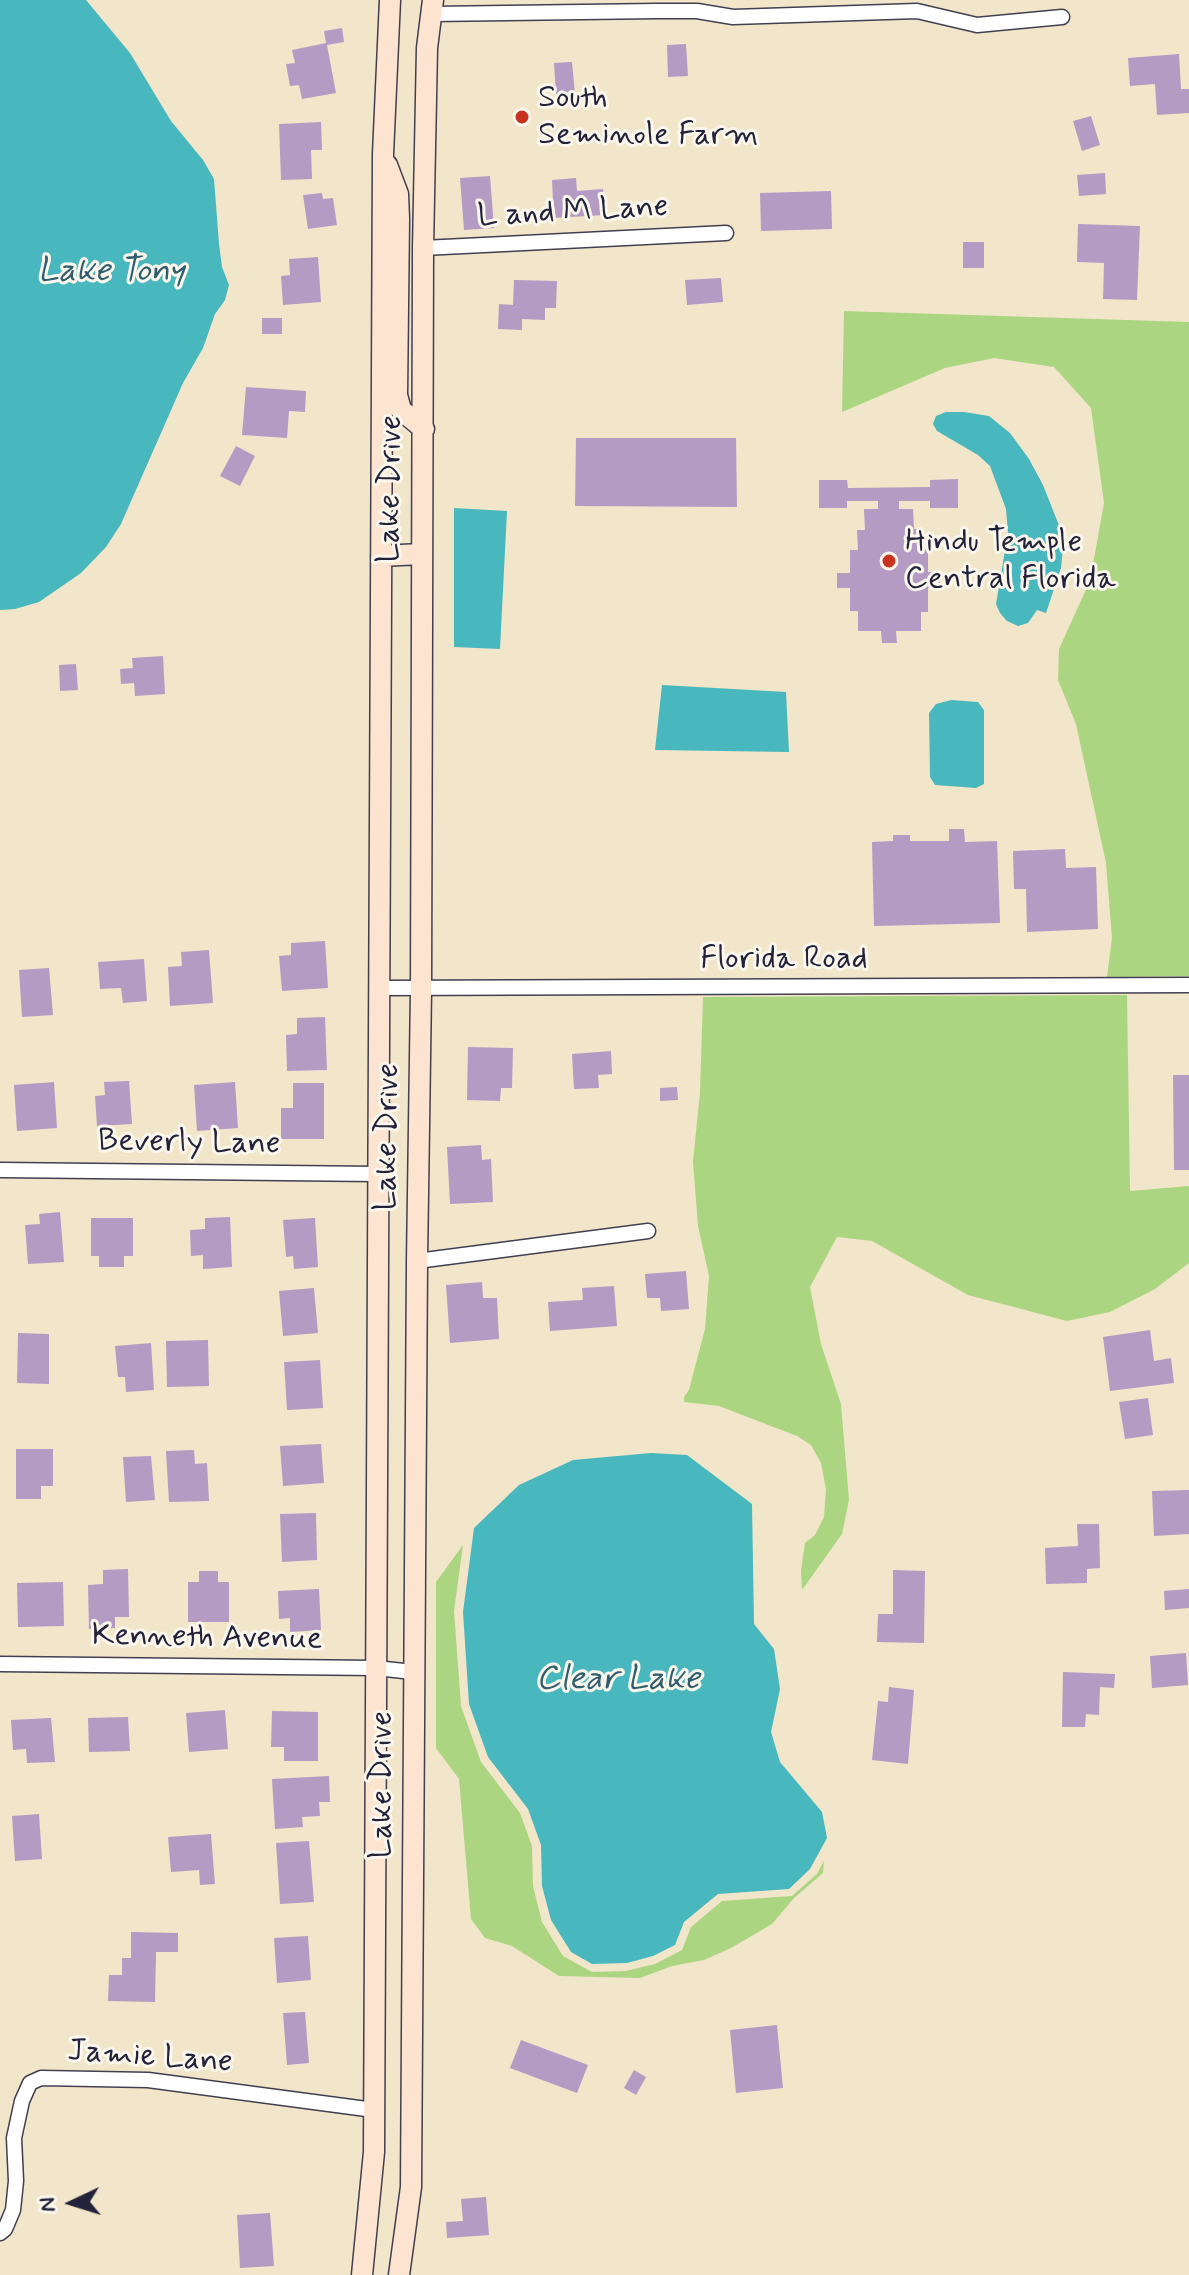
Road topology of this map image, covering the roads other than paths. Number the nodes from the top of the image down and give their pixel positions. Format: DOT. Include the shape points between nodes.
graph roads {
  1 [pos="390,0"];
  2 [pos="432,7"];
  3 [pos="1062,17"];
  4 [pos="383,154"];
  5 [pos="726,233"];
  6 [pos="423,248"];
  7 [pos="424,429"];
  8 [pos="421,554"];
  9 [pos="381,556"];
  10 [pos="1189,985"];
  11 [pos="380,988"];
  12 [pos="421,990"];
  13 [pos="0,1170"];
  14 [pos="377,1174"];
  15 [pos="648,1231"];
  16 [pos="417,1261"];
  17 [pos="0,1664"];
  18 [pos="376,1668"];
  19 [pos="413,1672"];
  20 [pos="374,2110"];
  21 [pos="0,2233"];
  22 [pos="362,2275"];
  23 [pos="399,2275"];
  1 -- 4 [label="main road, Lake Drive"];
  2 -- 3 [label="street" via="684,11 733,17 917,11 977,25"];
  2 -- 6 [label="main road, Lake Drive"];
  4 -- 7 [label="main road" via="399,207 397,395 401,410"];
  4 -- 9 [label="main road, Lake Drive"];
  5 -- 6 [label="street, L and M Lane"];
  6 -- 7 [label="main road, Lake Drive"];
  7 -- 8 [label="main road, Lake Drive"];
  8 -- 9 [label="main road"];
  8 -- 12 [label="main road, Lake Drive"];
  9 -- 11 [label="main road, Lake Drive"];
  10 -- 12 [label="street, Florida Road"];
  11 -- 12 [label="street, Florida Road"];
  11 -- 14 [label="main road, Lake Drive"];
  12 -- 16 [label="main road, Lake Drive"];
  13 -- 14 [label="street, Beverly Lane"];
  14 -- 18 [label="main road, Lake Drive"];
  15 -- 16 [label="street"];
  16 -- 19 [label="main road, Lake Drive"];
  17 -- 18 [label="street, Kenneth Avenue"];
  18 -- 19 [label="street, Kenneth Avenue"];
  18 -- 20 [label="main road, Lake Drive"];
  19 -- 23 [label="main road, Lake Drive" via="411,2187"];
  20 -- 21 [label="street, Jamie Lane" via="148,2080 41,2078 30,2083 22,2101 14,2138 13,2210"];
  20 -- 22 [label="main road, Lake Drive"];
}
